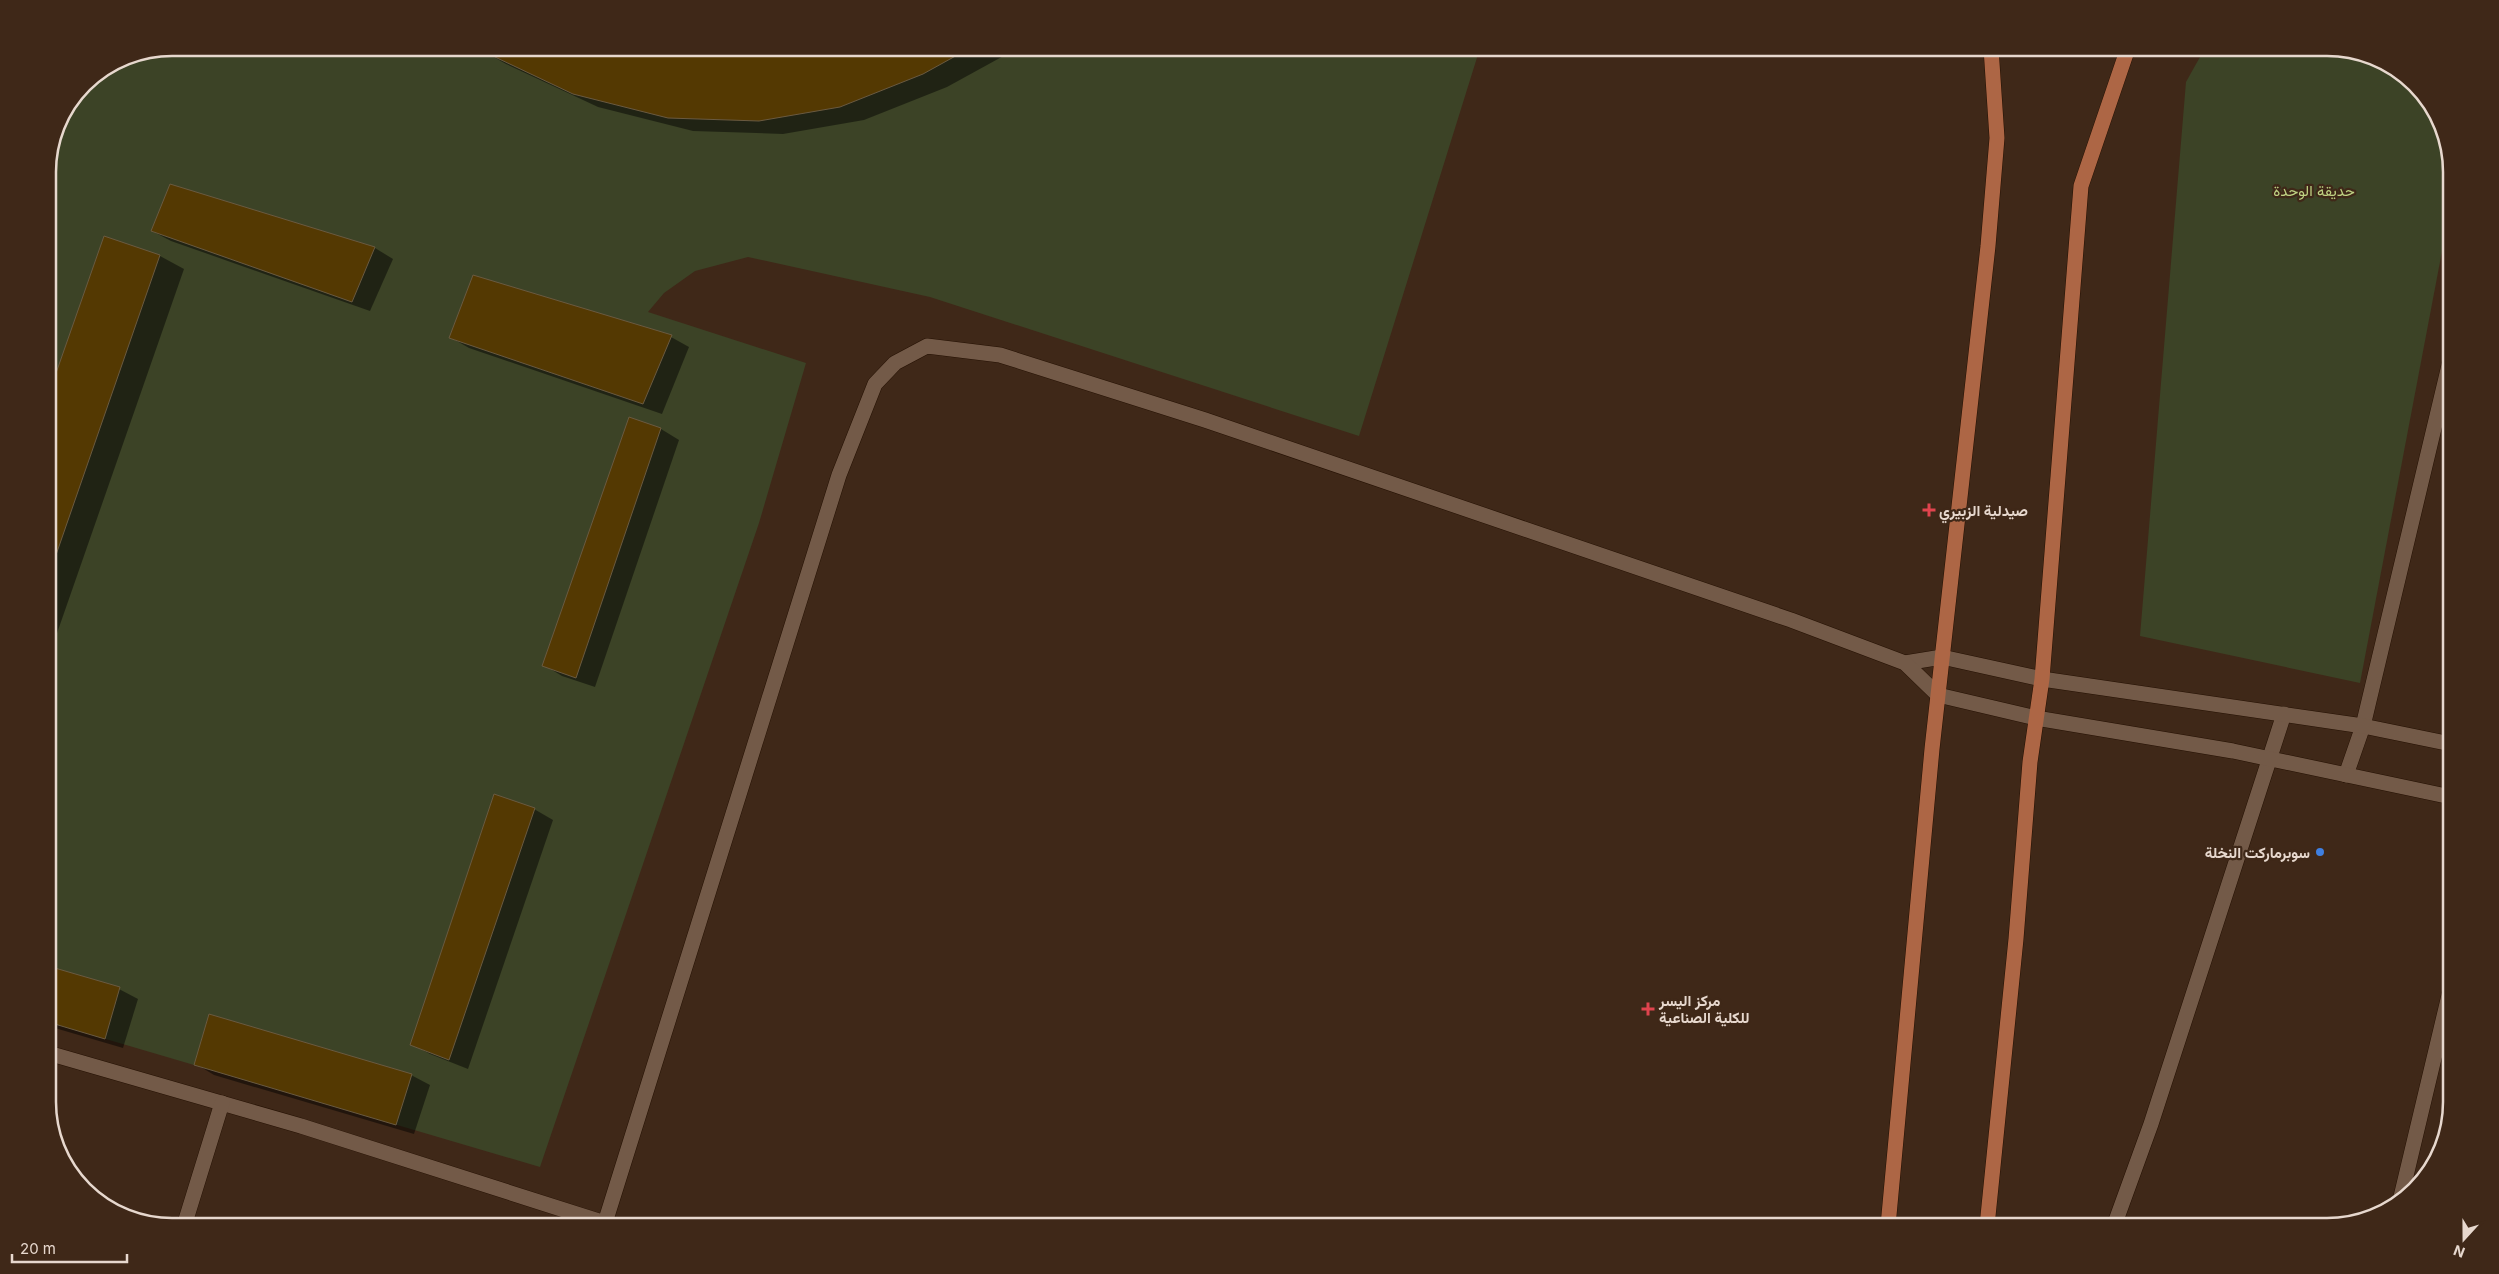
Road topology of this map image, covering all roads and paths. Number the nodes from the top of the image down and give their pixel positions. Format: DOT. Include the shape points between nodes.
graph roads {
  1 [pos="1992,56"];
  2 [pos="2125,56"];
  3 [pos="2443,391"];
  4 [pos="1942,658"];
  5 [pos="1905,663"];
  6 [pos="2042,679"];
  7 [pos="1938,695"];
  8 [pos="2284,714"];
  9 [pos="2036,718"];
  10 [pos="2363,726"];
  11 [pos="2443,742"];
  12 [pos="2271,759"];
  13 [pos="2346,775"];
  14 [pos="2443,795"];
  15 [pos="2443,1024"];
  16 [pos="56,1055"];
  17 [pos="222,1103"];
  18 [pos="2403,1189"];
  19 [pos="186,1218"];
  20 [pos="583,1218"];
  21 [pos="606,1218"];
  22 [pos="1889,1218"];
  23 [pos="1988,1218"];
  24 [pos="2117,1218"];
  1 -- 4 [label="main road" via="1997,138 1990,227"];
  2 -- 6 [label="main road" via="2081,186"];
  3 -- 10 [label="street"];
  4 -- 5 [label="street"];
  4 -- 6 [label="street"];
  4 -- 7 [label="main road"];
  5 -- 7 [label="street"];
  5 -- 21 [label="street" via="1791,620 1205,420 1000,355 927,346 895,363 875,384 840,474"];
  6 -- 8 [label="street"];
  6 -- 9 [label="main road"];
  7 -- 9 [label="street"];
  7 -- 22 [label="main road"];
  8 -- 10 [label="street"];
  8 -- 12 [label="street"];
  9 -- 12 [label="street"];
  9 -- 23 [label="main road"];
  10 -- 11 [label="street"];
  10 -- 13 [label="street"];
  12 -- 13 [label="street"];
  12 -- 24 [label="street"];
  13 -- 14 [label="street"];
  15 -- 18 [label="street"];
  16 -- 17 [label="street"];
  17 -- 19 [label="street"];
  17 -- 20 [label="street"];
}
